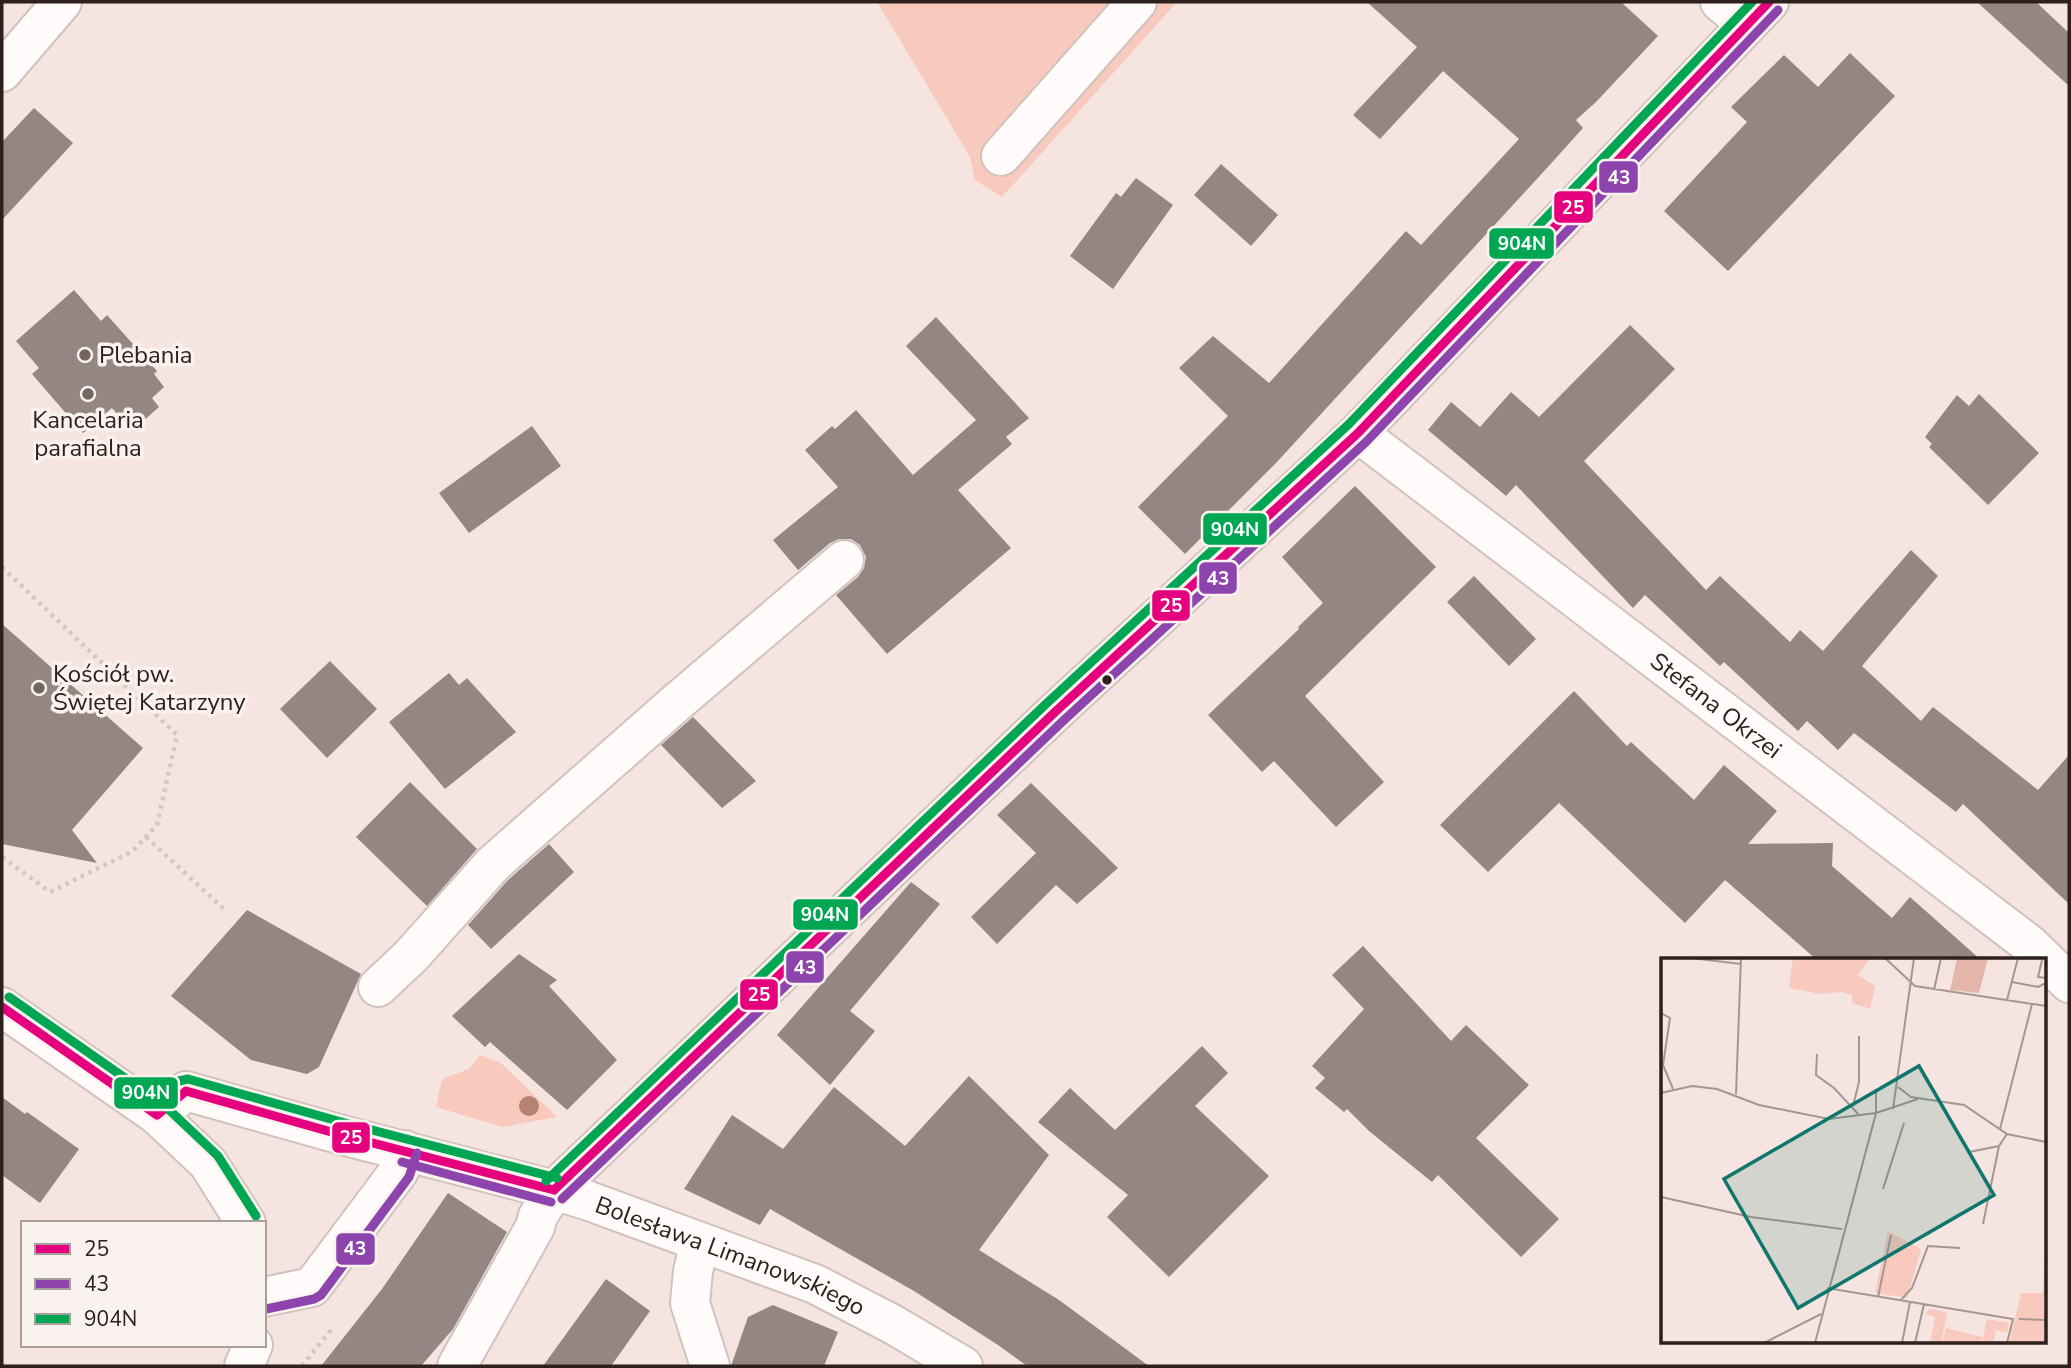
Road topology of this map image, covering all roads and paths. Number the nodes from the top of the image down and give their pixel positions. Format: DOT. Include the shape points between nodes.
graph roads {
  1 [pos="62,2"];
  2 [pos="1137,2"];
  3 [pos="1745,9"];
  4 [pos="2,72"];
  5 [pos="1001,156"];
  6 [pos="1358,433"];
  7 [pos="844,560"];
  8 [pos="2,567"];
  9 [pos="146,837"];
  10 [pos="2,857"];
  11 [pos="223,909"];
  12 [pos="2043,958"];
  13 [pos="2046,961"];
  14 [pos="2069,983"];
  15 [pos="378,986"];
  16 [pos="2,1007"];
  17 [pos="157,1115"];
  18 [pos="405,1150"];
  19 [pos="555,1190"];
  20 [pos="245,1221"];
  21 [pos="700,1242"];
  22 [pos="266,1297"];
  23 [pos="252,1347"];
  24 [pos="704,1364"];
  25 [pos="244,1366"];
  26 [pos="457,1366"];
  27 [pos="962,1366"];
  1 -- 4 [label="street"];
  2 -- 5 [label="street"];
  3 -- 6 [label="street"];
  6 -- 12 [label="street, Stefana Okrzei"];
  6 -- 19 [label="street" via="1055,712"];
  7 -- 15 [label="street" via="493,864"];
  8 -- 9 [label="path" via="177,734 157,825"];
  9 -- 10 [label="path" via="134,851 50,892"];
  9 -- 11 [label="path"];
  13 -- 14 [label="street, Stefana Okrzei"];
  16 -- 17 [label="street"];
  17 -- 18 [label="street, Bolesława Limanowskiego" via="186,1091"];
  17 -- 20 [label="street" via="208,1163"];
  18 -- 19 [label="street, Bolesława Limanowskiego"];
  18 -- 22 [label="street" via="399,1171 312,1287"];
  19 -- 21 [label="street, Bolesława Limanowskiego"];
  19 -- 26 [label="street"];
  21 -- 24 [label="street" via="690,1303"];
  21 -- 27 [label="street, Bolesława Limanowskiego" via="815,1283"];
  23 -- 25 [label="street"];
}
